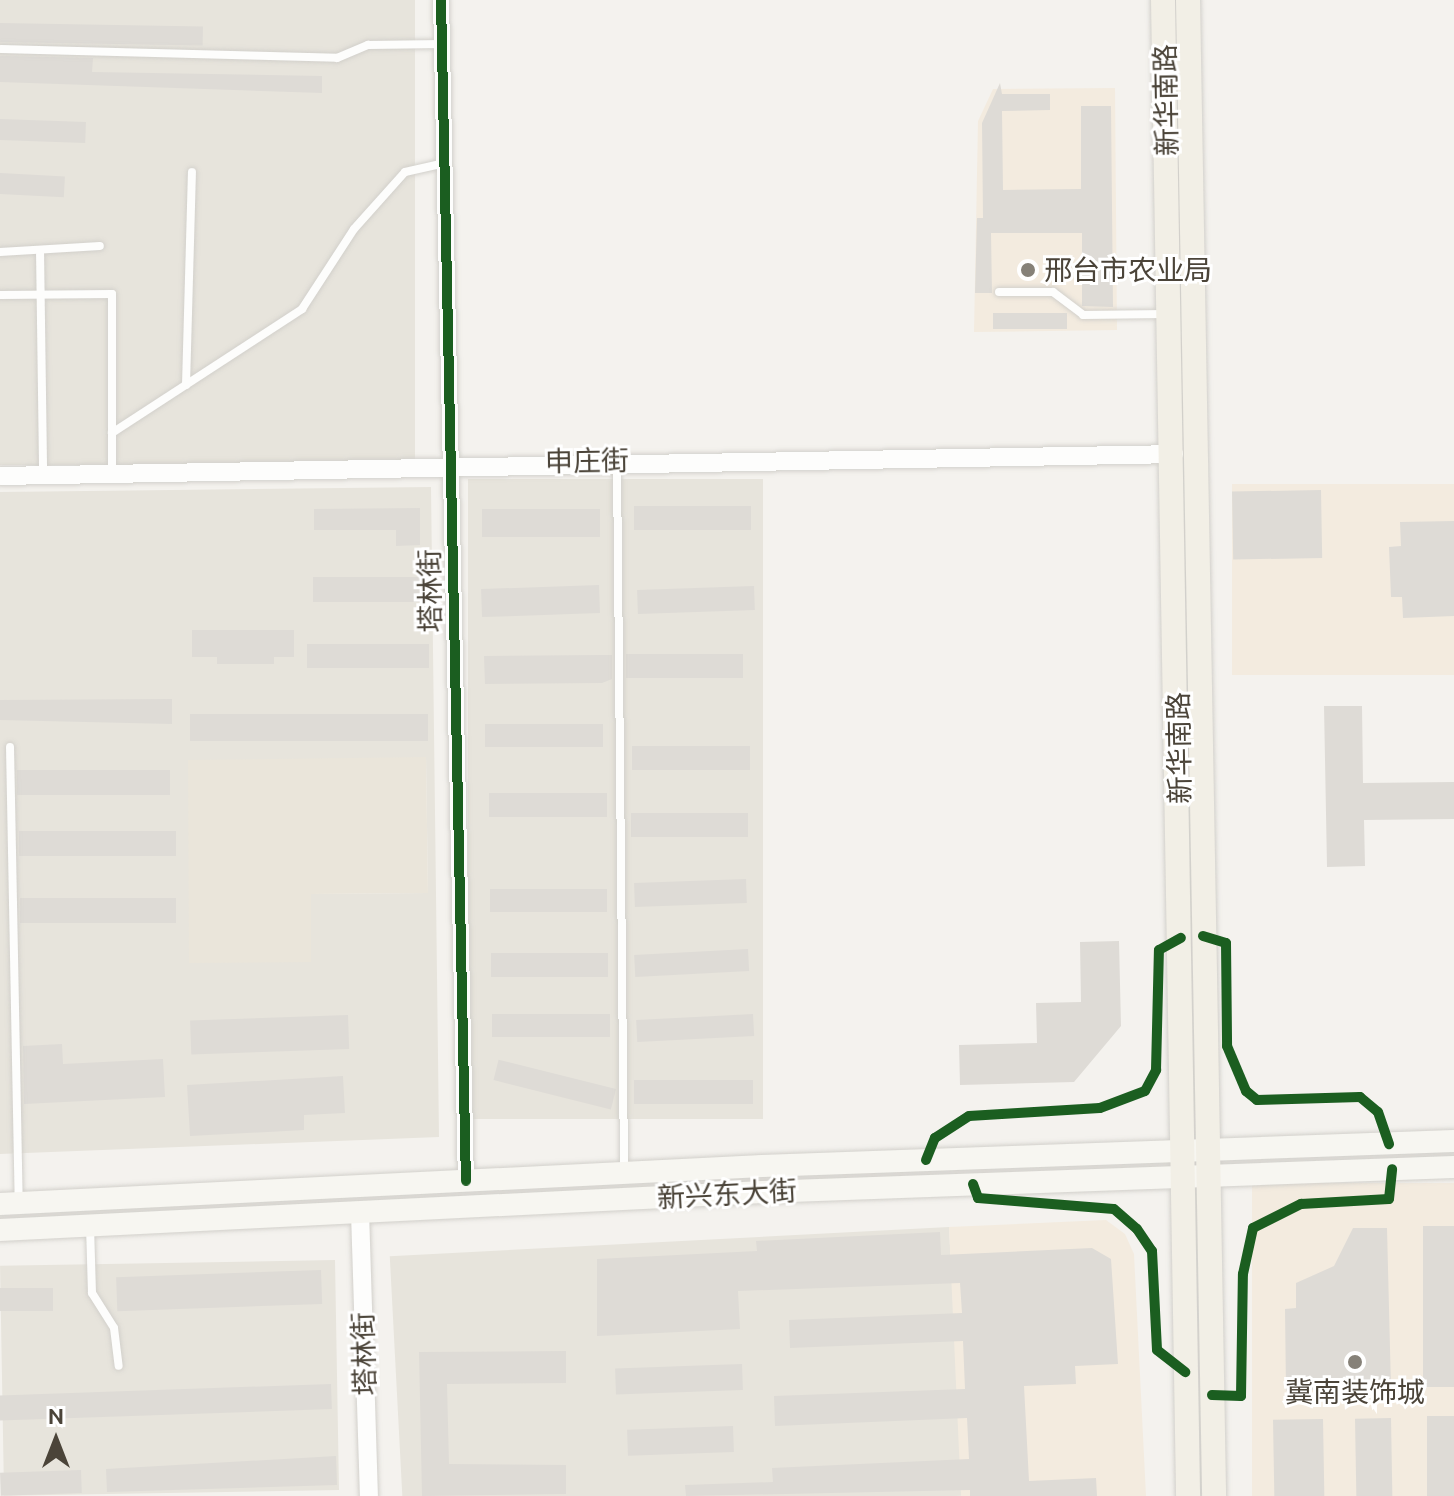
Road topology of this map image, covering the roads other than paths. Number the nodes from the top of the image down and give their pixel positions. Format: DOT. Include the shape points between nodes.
graph roads {
  1 [pos="441,0"];
  2 [pos="1163,0"];
  3 [pos="1188,0"];
  4 [pos="442,44"];
  5 [pos="1,49"];
  6 [pos="445,163"];
  7 [pos="192,172"];
  8 [pos="100,246"];
  9 [pos="40,250"];
  10 [pos="0,252"];
  11 [pos="999,292"];
  12 [pos="0,295"];
  13 [pos="41,295"];
  14 [pos="1171,314"];
  15 [pos="186,385"];
  16 [pos="112,433"];
  17 [pos="1174,454"];
  18 [pos="617,460"];
  19 [pos="452,465"];
  20 [pos="43,475"];
  21 [pos="112,475"];
  22 [pos="0,476"];
  23 [pos="10,747"];
  24 [pos="1454,1141"];
  25 [pos="1206,1150"];
  26 [pos="1181,1151"];
  27 [pos="1454,1167"];
  28 [pos="624,1173"];
  29 [pos="1207,1176"];
  30 [pos="1181,1177"];
  31 [pos="466,1181"];
  32 [pos="10,1204"];
  33 [pos="360,1212"];
  34 [pos="90,1225"];
  35 [pos="0,1230"];
  36 [pos="119,1366"];
  37 [pos="369,1496"];
  38 [pos="1188,1496"];
  39 [pos="1214,1496"];
  1 -- 4 [label="street, 塔林街"];
  2 -- 14 [label="main road, 新华南路"];
  3 -- 25 [label="main road, 新华南路"];
  4 -- 5 [label="lane" via="368,45 337,58"];
  4 -- 6 [label="street, 塔林街"];
  6 -- 15 [label="lane" via="405,172 354,229 302,309"];
  6 -- 19 [label="street, 塔林街"];
  7 -- 15 [label="lane"];
  8 -- 9 [label="lane"];
  9 -- 10 [label="lane"];
  9 -- 13 [label="lane"];
  11 -- 14 [label="lane" via="1053,292 1083,315"];
  12 -- 13 [label="lane"];
  13 -- 16 [label="lane" via="112,294"];
  13 -- 20 [label="lane"];
  14 -- 17 [label="main road, 新华南路"];
  15 -- 16 [label="lane"];
  16 -- 21 [label="lane"];
  17 -- 18 [label="street, 申庄街"];
  17 -- 26 [label="main road, 新华南路"];
  18 -- 19 [label="street, 申庄街"];
  18 -- 28 [label="lane"];
  19 -- 21 [label="street, 申庄街"];
  19 -- 31 [label="street, 塔林街"];
  20 -- 21 [label="street, 申庄街"];
  20 -- 22 [label="street, 申庄街"];
  23 -- 32 [label="lane"];
  24 -- 25 [label="main road, 新兴东大街"];
  25 -- 26 [label="main road, 新兴东大街"];
  25 -- 29 [label="main road, 新华南路"];
  26 -- 28 [label="main road, 新兴东大街"];
  26 -- 30 [label="main road, 新华南路"];
  27 -- 29 [label="main road, 新兴东大街"];
  28 -- 31 [label="main road, 新兴东大街"];
  29 -- 30 [label="main road, 新兴东大街"];
  29 -- 39 [label="main road, 新华南路"];
  30 -- 33 [label="main road, 新兴东大街"];
  30 -- 38 [label="main road, 新华南路"];
  31 -- 32 [label="main road, 新兴东大街"];
  33 -- 34 [label="main road, 新兴东大街"];
  33 -- 37 [label="street, 塔林街"];
  34 -- 35 [label="main road, 新兴东大街"];
  34 -- 36 [label="lane" via="92,1293 114,1328"];
}
